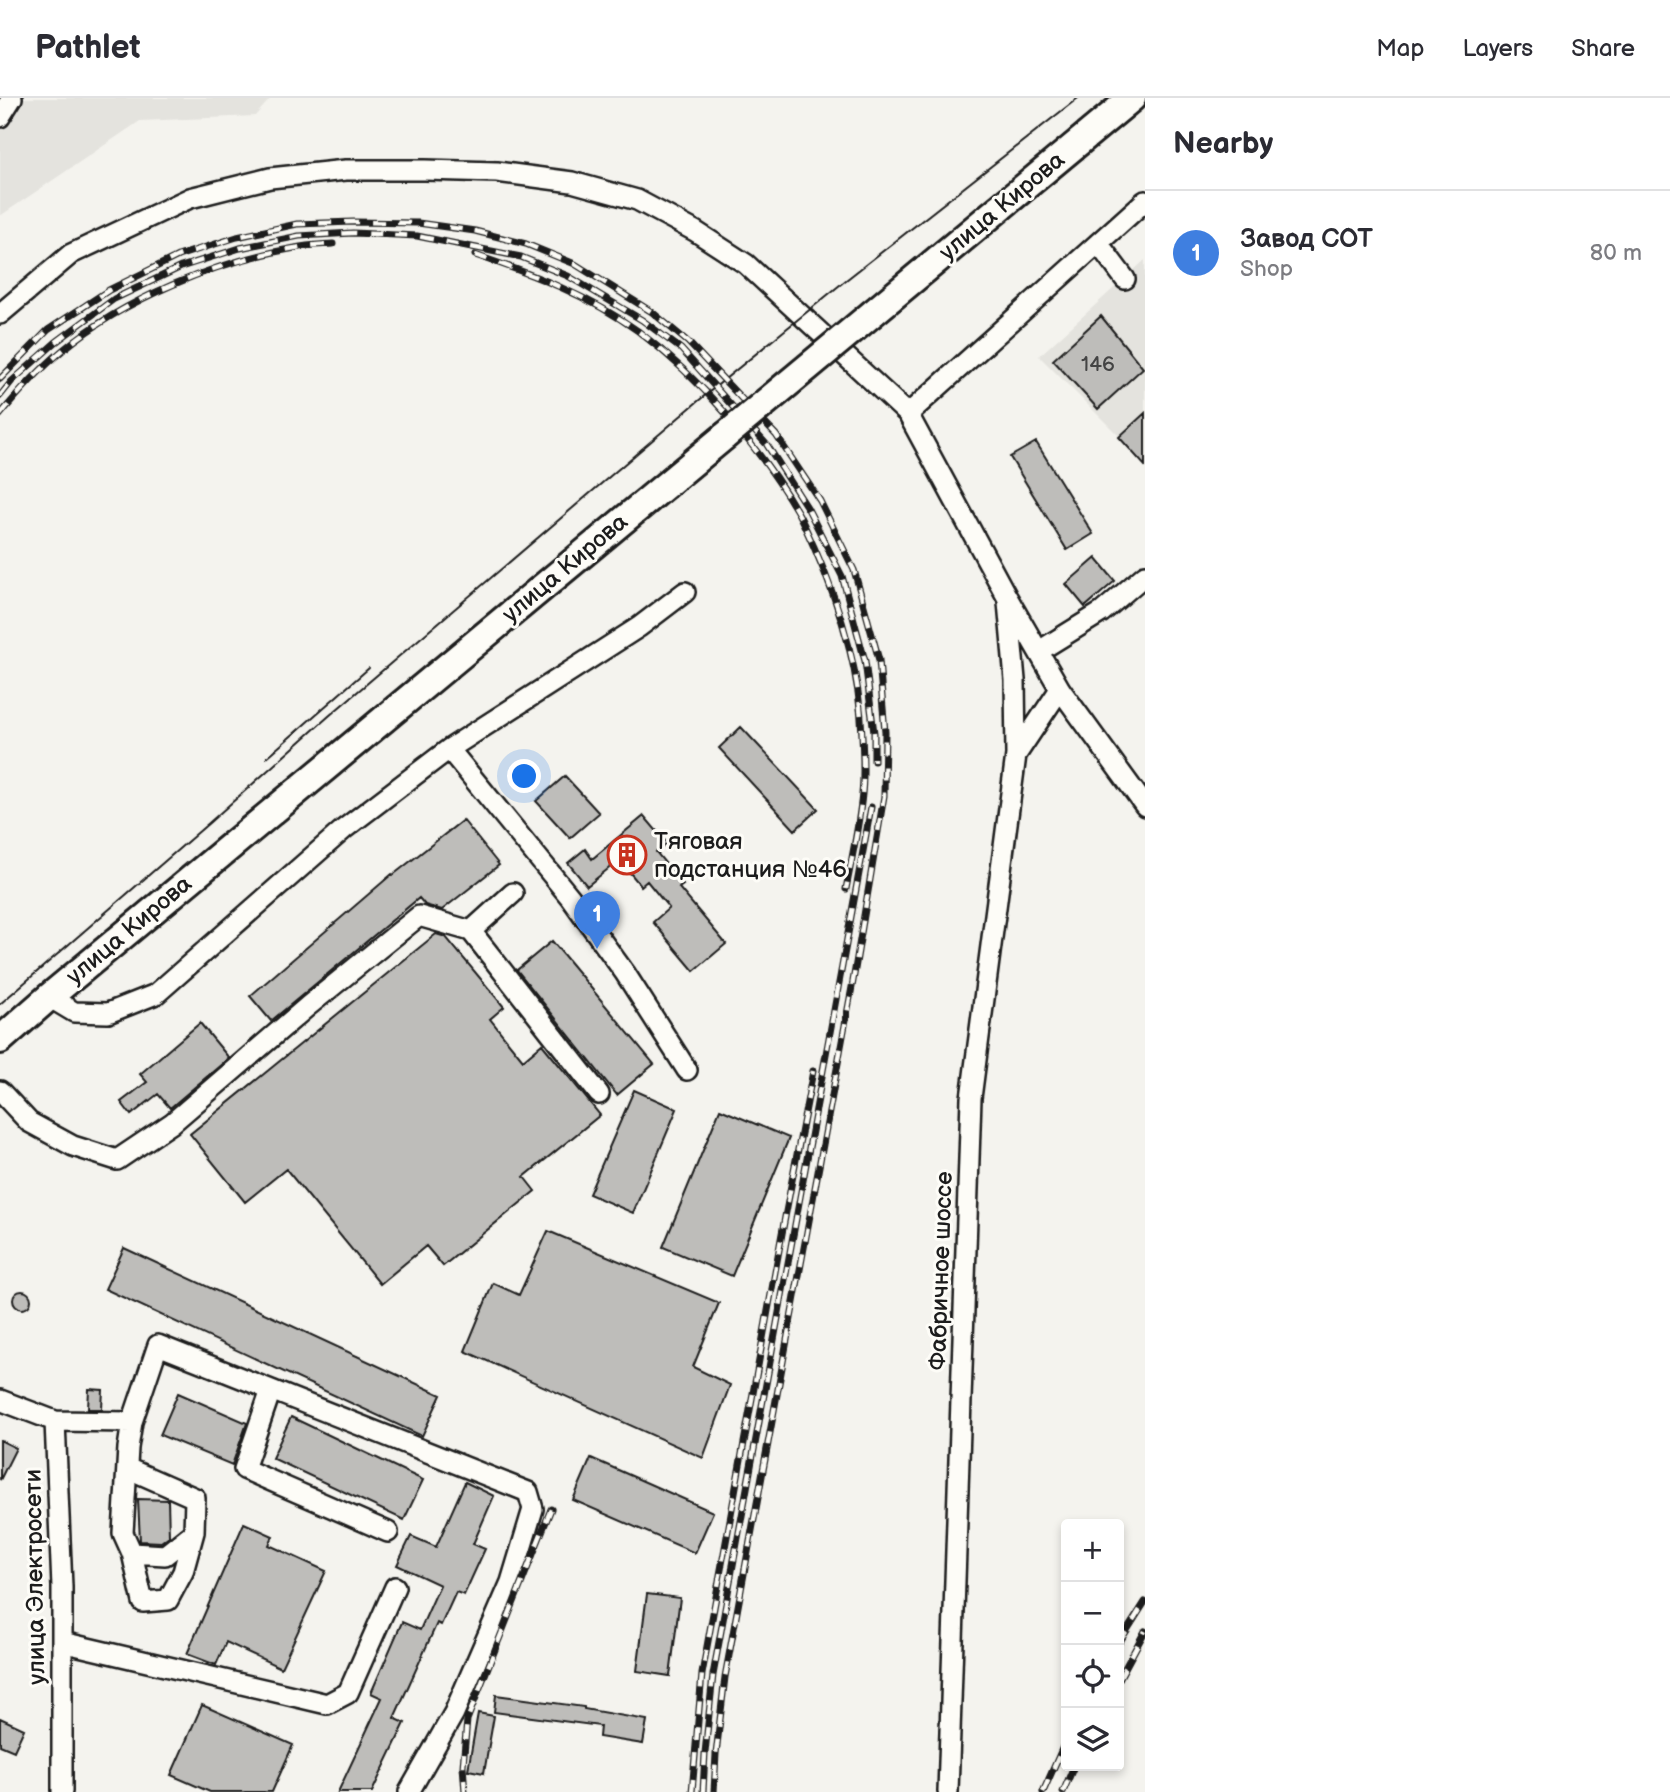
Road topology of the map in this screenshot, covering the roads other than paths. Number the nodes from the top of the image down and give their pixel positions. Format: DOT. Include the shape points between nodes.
graph roads {
  1 [pos="12,98"];
  2 [pos="1132,98"];
  3 [pos="0,117"];
  4 [pos="1145,201"];
  5 [pos="1098,243"];
  6 [pos="1125,279"];
  7 [pos="0,314"];
  8 [pos="908,414"];
  9 [pos="1145,575"];
  10 [pos="685,592"];
  11 [pos="1007,597"];
  12 [pos="1039,650"];
  13 [pos="1060,689"];
  14 [pos="449,749"];
  15 [pos="1016,755"];
  16 [pos="1145,806"];
  17 [pos="513,893"];
  18 [pos="471,931"];
  19 [pos="49,997"];
  20 [pos="0,1040"];
  21 [pos="687,1070"];
  22 [pos="0,1091"];
  23 [pos="599,1094"];
  24 [pos="271,1390"];
  25 [pos="0,1400"];
  26 [pos="55,1421"];
  27 [pos="132,1422"];
  28 [pos="127,1468"];
  29 [pos="194,1532"];
  30 [pos="387,1532"];
  31 [pos="132,1553"];
  32 [pos="395,1587"];
  33 [pos="62,1642"];
  34 [pos="62,1792"];
  35 [pos="409,1792"];
  36 [pos="948,1792"];
  1 -- 3 [label="street"];
  2 -- 19 [label="main road, улица Кирова, bridge"];
  4 -- 5 [label="street"];
  5 -- 6 [label="street"];
  5 -- 8 [label="street"];
  7 -- 8 [label="street" via="71,254 190,198 270,178 346,170 497,172 572,182 637,200 695,231 746,264"];
  8 -- 11 [label="street"];
  9 -- 12 [label="street" via="1101,612"];
  10 -- 14 [label="street"];
  11 -- 12 [label="street"];
  11 -- 15 [label="street, Фабричное шоссе"];
  12 -- 13 [label="street"];
  13 -- 15 [label="street, Фабричное шоссе"];
  13 -- 16 [label="street"];
  14 -- 19 [label="street" via="344,829 156,994 108,1013 74,1012"];
  14 -- 21 [label="street" via="570,897"];
  15 -- 36 [label="street, Фабричное шоссе" via="971,1098"];
  17 -- 18 [label="street"];
  18 -- 22 [label="street" via="419,916 172,1123 117,1160 73,1146 29,1122"];
  18 -- 23 [label="street"];
  19 -- 20 [label="main road, улица Кирова"];
  24 -- 27 [label="street" via="158,1345"];
  24 -- 30 [label="street" via="244,1469"];
  24 -- 35 [label="street" via="528,1492 533,1509 510,1582 454,1713"];
  25 -- 26 [label="street"];
  26 -- 27 [label="street"];
  26 -- 33 [label="street, улица Электросети"];
  27 -- 28 [label="street"];
  28 -- 29 [label="street" via="195,1498"];
  28 -- 31 [label="street" via="123,1533"];
  29 -- 31 [label="street" via="165,1555"];
  29 -- 31 [label="street" via="183,1572 168,1600 143,1602"];
  32 -- 33 [label="street" via="348,1693 327,1704"];
  33 -- 34 [label="street, улица Электросети"];
}
